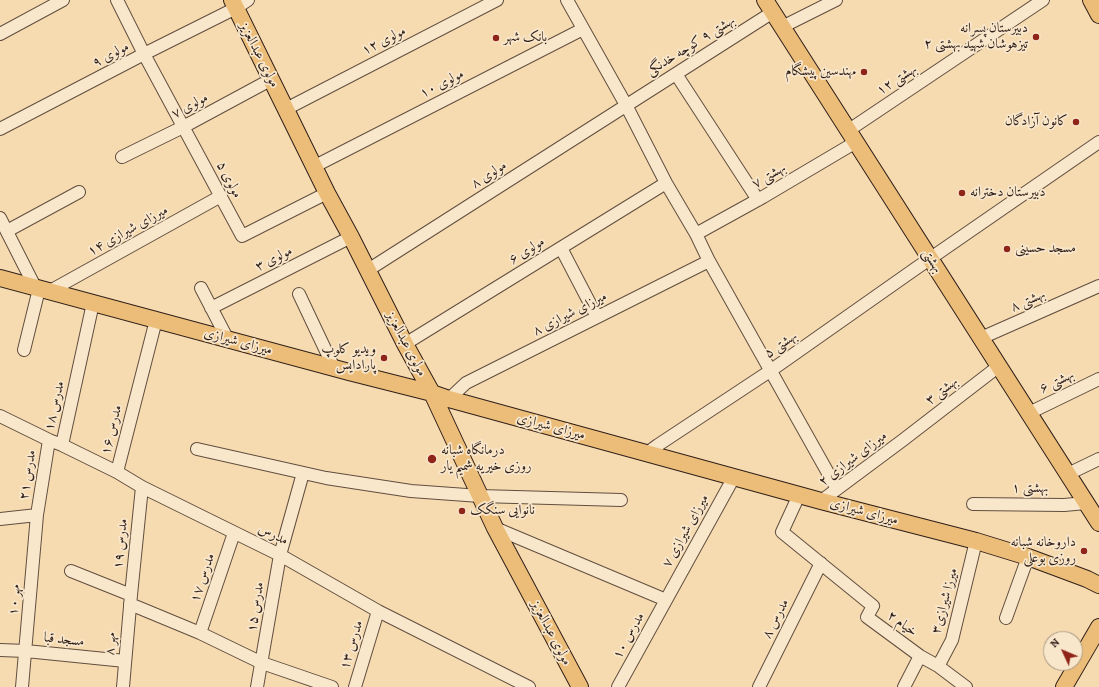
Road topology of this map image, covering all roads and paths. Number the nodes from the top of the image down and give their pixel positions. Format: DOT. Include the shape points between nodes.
graph roads {
  1 [pos="63,0"];
  2 [pos="117,0"];
  3 [pos="497,0"];
  4 [pos="567,0"];
  5 [pos="836,0"];
  6 [pos="1044,0"];
  7 [pos="1091,0"];
  8 [pos="238,2"];
  9 [pos="769,6"];
  10 [pos="1099,15"];
  11 [pos="782,27"];
  12 [pos="583,29"];
  13 [pos="0,34"];
  14 [pos="144,54"];
  15 [pos="676,74"];
  16 [pos="272,79"];
  17 [pos="626,105"];
  18 [pos="286,109"];
  19 [pos="183,127"];
  20 [pos="0,129"];
  21 [pos="852,136"];
  22 [pos="1099,142"];
  23 [pos="122,157"];
  24 [pos="315,166"];
  25 [pos="666,183"];
  26 [pos="79,192"];
  27 [pos="327,193"];
  28 [pos="221,196"];
  29 [pos="758,200"];
  30 [pos="0,218"];
  31 [pos="7,231"];
  32 [pos="696,234"];
  33 [pos="351,237"];
  34 [pos="561,248"];
  35 [pos="930,258"];
  36 [pos="709,261"];
  37 [pos="368,270"];
  38 [pos="0,278"];
  39 [pos="1099,286"];
  40 [pos="201,288"];
  41 [pos="41,289"];
  42 [pos="299,294"];
  43 [pos="93,303"];
  44 [pos="211,308"];
  45 [pos="597,317"];
  46 [pos="156,320"];
  47 [pos="981,338"];
  48 [pos="228,340"];
  49 [pos="405,344"];
  50 [pos="24,350"];
  51 [pos="999,366"];
  52 [pos="334,368"];
  53 [pos="770,371"];
  54 [pos="1099,379"];
  55 [pos="432,393"];
  56 [pos="450,399"];
  57 [pos="1029,413"];
  58 [pos="0,416"];
  59 [pos="49,440"];
  60 [pos="902,440"];
  61 [pos="62,445"];
  62 [pos="197,449"];
  63 [pos="647,454"];
  64 [pos="1099,459"];
  65 [pos="117,472"];
  66 [pos="303,473"];
  67 [pos="1068,474"];
  68 [pos="734,477"];
  69 [pos="142,488"];
  70 [pos="837,489"];
  71 [pos="799,495"];
  72 [pos="480,496"];
  73 [pos="621,500"];
  74 [pos="821,501"];
  75 [pos="1086,503"];
  76 [pos="973,504"];
  77 [pos="37,515"];
  78 [pos="0,519"];
  79 [pos="1099,523"];
  80 [pos="495,528"];
  81 [pos="234,533"];
  82 [pos="976,541"];
  83 [pos="280,555"];
  84 [pos="1028,557"];
  85 [pos="821,564"];
  86 [pos="71,571"];
  87 [pos="1099,585"];
  88 [pos="130,600"];
  89 [pos="666,600"];
  90 [pos="378,611"];
  91 [pos="1006,618"];
  92 [pos="1099,627"];
  93 [pos="200,633"];
  94 [pos="0,650"];
  95 [pos="26,651"];
  96 [pos="920,656"];
  97 [pos="125,661"];
  98 [pos="262,663"];
  99 [pos="938,666"];
  100 [pos="22,687"];
  101 [pos="123,687"];
  102 [pos="258,687"];
  103 [pos="332,687"];
  104 [pos="355,687"];
  105 [pos="529,687"];
  106 [pos="580,687"];
  107 [pos="618,687"];
  108 [pos="758,687"];
  109 [pos="904,687"];
  110 [pos="966,687"];
  111 [pos="1064,687"];
  1 -- 13 [label="street"];
  2 -- 14 [label="street, مولوی ۵"];
  3 -- 18 [label="street, مولوی ۱۲"];
  4 -- 12 [label="street"];
  5 -- 11 [label="street"];
  6 -- 21 [label="street, بهشتی ۱۲" via="962,55"];
  7 -- 10 [label="main road"];
  8 -- 14 [label="street, مولوی ۹"];
  8 -- 16 [label="main road, مولوی عبدالعزیز"];
  9 -- 11 [label="main road, بهشتی"];
  9 -- 15 [label="street, بهشتی ۹ کوچه خدنگی"];
  11 -- 21 [label="main road, بهشتی"];
  12 -- 17 [label="street"];
  12 -- 24 [label="street, مولوی ۱۰"];
  14 -- 19 [label="street, مولوی ۵"];
  14 -- 20 [label="street, مولوی ۹"];
  15 -- 17 [label="street, بهشتی ۹ کوچه خدنگی"];
  15 -- 29 [label="street"];
  16 -- 18 [label="main road, مولوی عبدالعزیز"];
  16 -- 19 [label="street, مولوی ۷"];
  17 -- 25 [label="street"];
  17 -- 37 [label="street, مولوی ۸"];
  18 -- 24 [label="main road, مولوی عبدالعزیز"];
  19 -- 23 [label="street, مولوی ۷"];
  19 -- 28 [label="street, مولوی ۵"];
  21 -- 29 [label="street, بهشتی ۷"];
  21 -- 35 [label="main road, بهشتی"];
  22 -- 35 [label="street, بهشتی ۵"];
  24 -- 27 [label="main road, مولوی عبدالعزیز"];
  25 -- 32 [label="street"];
  25 -- 34 [label="street, مولوی ۶"];
  26 -- 31 [label="street"];
  27 -- 28 [label="street, مولوی ۵" via="242,236"];
  27 -- 33 [label="main road, مولوی عبدالعزیز"];
  28 -- 41 [label="street, میرزای شیرازی ۱۴"];
  29 -- 32 [label="street, بهشتی ۷"];
  30 -- 31 [label="street"];
  31 -- 41 [label="street"];
  32 -- 36 [label="street"];
  33 -- 37 [label="main road, مولوی عبدالعزیز"];
  33 -- 44 [label="street, مولوی ۳"];
  34 -- 45 [label="street"];
  34 -- 49 [label="street, مولوی ۶"];
  35 -- 47 [label="main road, بهشتی"];
  35 -- 53 [label="street, بهشتی ۵"];
  36 -- 45 [label="street, میرزای شیرازی ۸"];
  36 -- 53 [label="street"];
  37 -- 49 [label="main road, مولوی عبدالعزیز"];
  38 -- 41 [label="main road, میرزای شیرازی"];
  39 -- 47 [label="street, بهشتی ۸"];
  40 -- 44 [label="street"];
  41 -- 43 [label="main road, میرزای شیرازی"];
  41 -- 50 [label="street"];
  42 -- 52 [label="street"];
  43 -- 46 [label="main road, میرزای شیرازی"];
  43 -- 61 [label="street, مدرس ۱۸"];
  44 -- 48 [label="street"];
  45 -- 56 [label="street, میرزای شیرازی ۸" via="466,383"];
  46 -- 48 [label="main road, میرزای شیرازی"];
  46 -- 65 [label="street, مدرس ۱۶"];
  47 -- 51 [label="main road, بهشتی"];
  48 -- 52 [label="main road, میرزای شیرازی"];
  49 -- 55 [label="main road, مولوی عبدالعزیز"];
  51 -- 57 [label="main road, بهشتی"];
  51 -- 60 [label="street, بهشتی ۳"];
  52 -- 55 [label="main road, میرزای شیرازی"];
  53 -- 63 [label="street, بهشتی ۵"];
  53 -- 70 [label="street"];
  54 -- 57 [label="street, بهشتی ۶"];
  55 -- 56 [label="main road, میرزای شیرازی"];
  55 -- 72 [label="main road, مولوی عبدالعزیز"];
  56 -- 63 [label="main road, میرزای شیرازی"];
  57 -- 67 [label="main road, بهشتی"];
  58 -- 59 [label="street, مدرس"];
  59 -- 61 [label="street, مدرس"];
  59 -- 77 [label="street, مدرس ۲۱"];
  60 -- 70 [label="street, میرزای شیرازی ۲"];
  61 -- 65 [label="street, مدرس"];
  62 -- 66 [label="street"];
  63 -- 68 [label="main road, میرزای شیرازی"];
  64 -- 67 [label="street"];
  65 -- 69 [label="street, مدرس"];
  66 -- 72 [label="street" via="410,491"];
  66 -- 83 [label="street, مدرس ۱۵"];
  67 -- 75 [label="main road, بهشتی"];
  68 -- 71 [label="main road, میرزای شیرازی"];
  68 -- 89 [label="street, میرزای شیرازی ۷"];
  69 -- 81 [label="street, مدرس"];
  69 -- 88 [label="street, مدرس ۱۹"];
  70 -- 74 [label="street, میرزای شیرازی ۲"];
  71 -- 74 [label="main road, میرزای شیرازی"];
  71 -- 85 [label="street, خیام ۲" via="782,532"];
  72 -- 73 [label="street"];
  72 -- 80 [label="main road, مولوی عبدالعزیز"];
  74 -- 82 [label="main road, میرزای شیرازی"];
  75 -- 76 [label="street, بهشتی ۱"];
  75 -- 79 [label="main road, بهشتی"];
  77 -- 78 [label="street"];
  77 -- 95 [label="street, مهر ۱۰"];
  80 -- 89 [label="street"];
  80 -- 106 [label="main road, مولوی عبدالعزیز"];
  81 -- 83 [label="street, مدرس"];
  81 -- 93 [label="street, مدرس ۱۷"];
  82 -- 84 [label="main road, میرزای شیرازی"];
  82 -- 99 [label="street, میرزا شیرازی۳" via="952,640"];
  83 -- 90 [label="street, مدرس"];
  83 -- 98 [label="street, مدرس ۱۵"];
  84 -- 87 [label="main road, میرزای شیرازی"];
  84 -- 91 [label="street"];
  85 -- 96 [label="street, خیام ۲" via="872,606 867,617"];
  85 -- 108 [label="street, مدرس ۸"];
  86 -- 88 [label="street"];
  88 -- 93 [label="street"];
  88 -- 97 [label="street, مهر ۸"];
  89 -- 107 [label="street, مدرس ۱۰"];
  90 -- 104 [label="street, مدرس ۱۳"];
  90 -- 105 [label="street, مدرس"];
  92 -- 111 [label="main road"];
  93 -- 98 [label="street"];
  94 -- 95 [label="street, مسجد قبا"];
  95 -- 97 [label="street, مسجد قبا"];
  95 -- 100 [label="street, مهر ۱۰"];
  96 -- 99 [label="street, خیام ۲"];
  96 -- 109 [label="street"];
  97 -- 101 [label="street, مهر ۸"];
  98 -- 102 [label="street, مدرس ۱۵"];
  98 -- 103 [label="street"];
  99 -- 110 [label="street, خیام ۲"];
}
